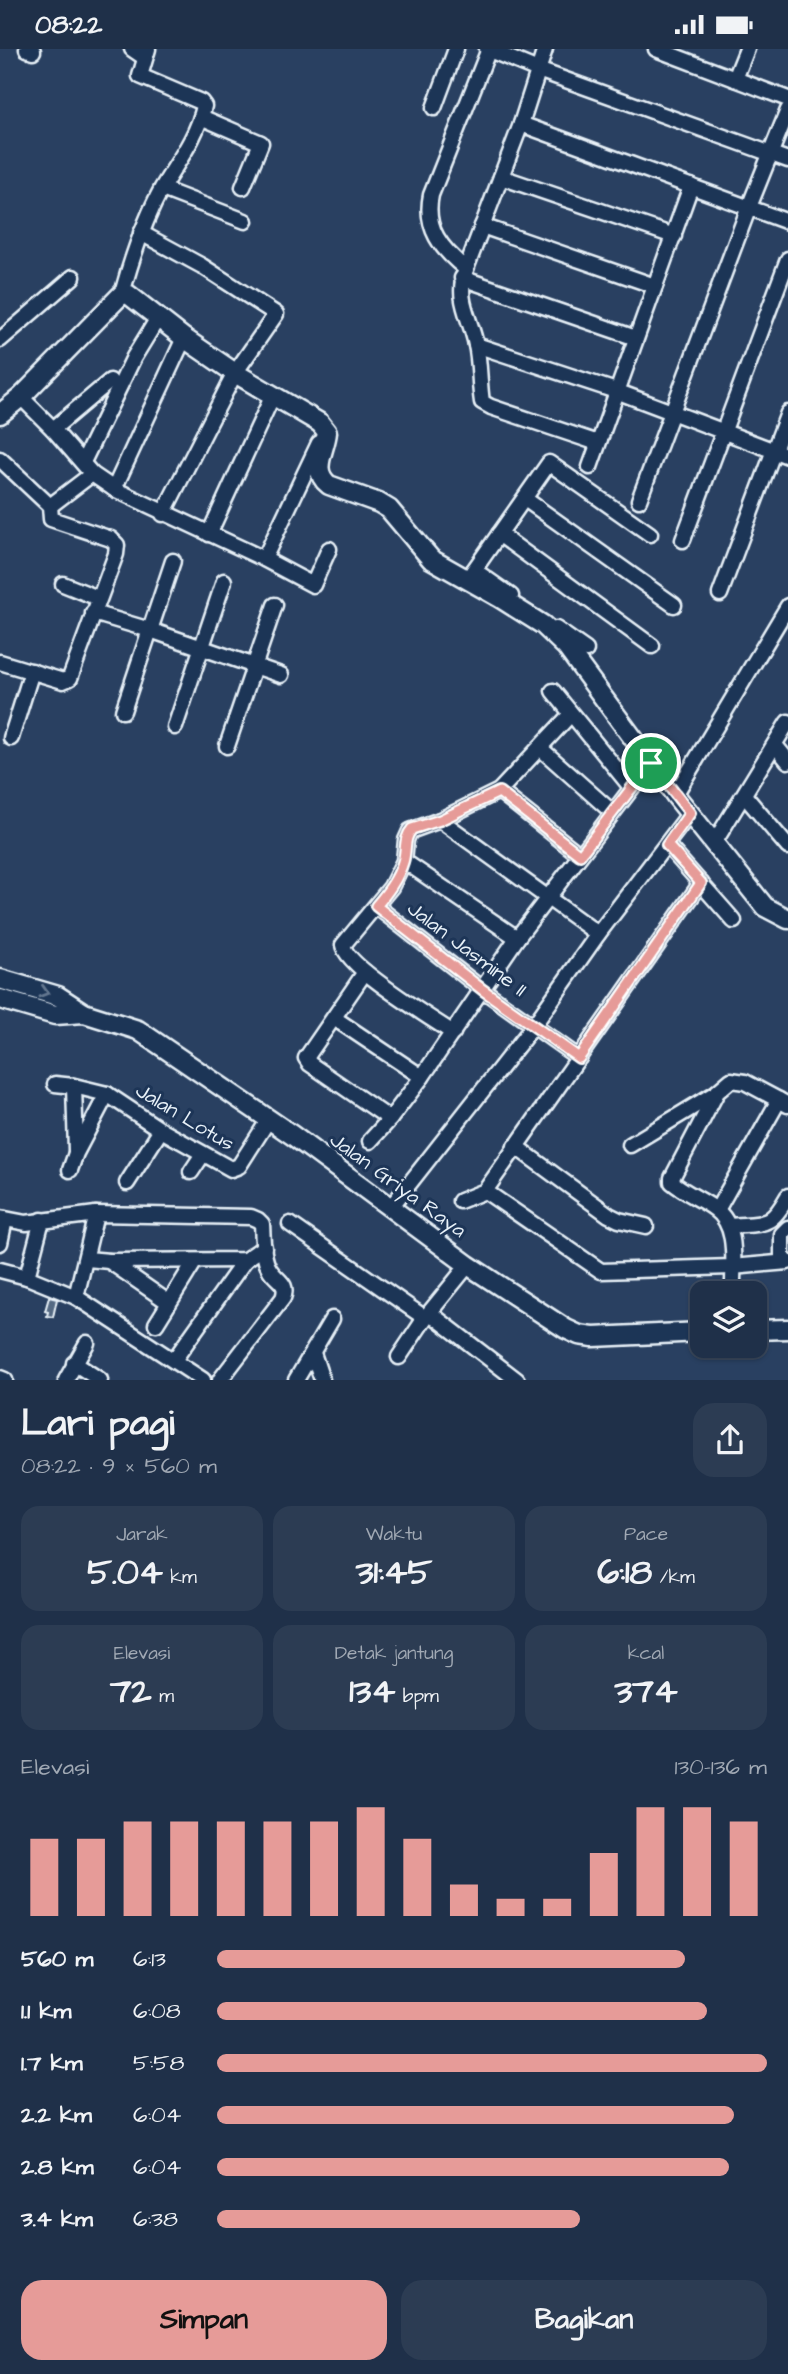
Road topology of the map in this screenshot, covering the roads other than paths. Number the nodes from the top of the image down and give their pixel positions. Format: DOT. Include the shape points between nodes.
graph roads {
  1 [pos="132,49"];
  2 [pos="456,49"];
  3 [pos="488,49"];
  4 [pos="545,49"];
  5 [pos="656,49"];
  6 [pos="747,49"];
  7 [pos="147,53"];
  8 [pos="690,55"];
  9 [pos="538,70"];
  10 [pos="735,79"];
  11 [pos="788,99"];
  12 [pos="434,108"];
  13 [pos="788,110"];
  14 [pos="201,117"];
  15 [pos="521,124"];
  16 [pos="770,153"];
  17 [pos="788,160"];
  18 [pos="501,177"];
  19 [pos="691,186"];
  20 [pos="243,187"];
  21 [pos="162,189"];
  22 [pos="749,208"];
  23 [pos="245,221"];
  24 [pos="788,222"];
  25 [pos="482,226"];
  26 [pos="141,233"];
  27 [pos="674,236"];
  28 [pos="788,259"];
  29 [pos="464,273"];
  30 [pos="72,277"];
  31 [pos="655,286"];
  32 [pos="122,294"];
  33 [pos="158,318"];
  34 [pos="184,338"];
  35 [pos="636,338"];
  36 [pos="0,340"];
  37 [pos="476,345"];
  38 [pos="235,373"];
  39 [pos="110,381"];
  40 [pos="616,390"];
  41 [pos="274,395"];
  42 [pos="21,397"];
  43 [pos="2,410"];
  44 [pos="671,413"];
  45 [pos="788,413"];
  46 [pos="326,428"];
  47 [pos="53,429"];
  48 [pos="722,431"];
  49 [pos="598,443"];
  50 [pos="781,453"];
  51 [pos="0,459"];
  52 [pos="590,467"];
  53 [pos="87,468"];
  54 [pos="114,489"];
  55 [pos="524,499"];
  56 [pos="639,501"];
  57 [pos="50,506"];
  58 [pos="163,514"];
  59 [pos="209,534"];
  60 [pos="499,534"];
  61 [pos="650,534"];
  62 [pos="683,540"];
  63 [pos="329,549"];
  64 [pos="264,559"];
  65 [pos="173,561"];
  66 [pos="471,575"];
  67 [pos="224,581"];
  68 [pos="63,584"];
  69 [pos="720,594"];
  70 [pos="98,598"];
  71 [pos="275,605"];
  72 [pos="674,605"];
  73 [pos="786,612"];
  74 [pos="93,613"];
  75 [pos="150,630"];
  76 [pos="652,646"];
  77 [pos="202,647"];
  78 [pos="582,656"];
  79 [pos="0,663"];
  80 [pos="255,666"];
  81 [pos="32,671"];
  82 [pos="281,675"];
  83 [pos="553,691"];
  84 [pos="123,711"];
  85 [pos="570,715"];
  86 [pos="788,722"];
  87 [pos="175,727"];
  88 [pos="11,738"];
  89 [pos="775,745"];
  90 [pos="227,746"];
  91 [pos="540,748"];
  92 [pos="788,761"];
  93 [pos="651,763"];
  94 [pos="631,787"];
  95 [pos="499,792"];
  96 [pos="675,795"];
  97 [pos="744,795"];
  98 [pos="612,812"];
  99 [pos="690,813"];
  100 [pos="440,820"];
  101 [pos="714,843"];
  102 [pos="667,845"];
  103 [pos="788,847"];
  104 [pos="580,855"];
  105 [pos="404,862"];
  106 [pos="701,883"];
  107 [pos="548,899"];
  108 [pos="376,906"];
  109 [pos="788,919"];
  110 [pos="734,921"];
  111 [pos="598,934"];
  112 [pos="517,939"];
  113 [pos="365,972"];
  114 [pos="0,979"];
  115 [pos="483,990"];
  116 [pos="0,999"];
  117 [pos="83,1013"];
  118 [pos="334,1018"];
  119 [pos="534,1025"];
  120 [pos="453,1033"];
  121 [pos="579,1058"];
  122 [pos="422,1077"];
  123 [pos="55,1084"];
  124 [pos="74,1086"];
  125 [pos="718,1093"];
  126 [pos="107,1094"];
  127 [pos="784,1103"];
  128 [pos="390,1119"];
  129 [pos="272,1121"];
  130 [pos="162,1130"];
  131 [pos="370,1141"];
  132 [pos="630,1145"];
  133 [pos="515,1146"];
  134 [pos="76,1153"];
  135 [pos="203,1154"];
  136 [pos="70,1170"];
  137 [pos="191,1172"];
  138 [pos="127,1183"];
  139 [pos="485,1191"];
  140 [pos="788,1196"];
  141 [pos="460,1201"];
  142 [pos="391,1207"];
  143 [pos="717,1210"];
  144 [pos="96,1214"];
  145 [pos="2,1219"];
  146 [pos="42,1220"];
  147 [pos="290,1224"];
  148 [pos="646,1226"];
  149 [pos="730,1226"];
  150 [pos="788,1228"];
  151 [pos="0,1243"];
  152 [pos="264,1247"];
  153 [pos="87,1259"];
  154 [pos="245,1260"];
  155 [pos="109,1261"];
  156 [pos="195,1261"];
  157 [pos="785,1262"];
  158 [pos="468,1265"];
  159 [pos="732,1267"];
  160 [pos="0,1270"];
  161 [pos="27,1277"];
  162 [pos="733,1281"];
  163 [pos="76,1297"];
  164 [pos="168,1302"];
  165 [pos="427,1316"];
  166 [pos="332,1319"];
  167 [pos="156,1324"];
  168 [pos="788,1329"];
  169 [pos="767,1330"];
  170 [pos="690,1333"];
  171 [pos="87,1343"];
  172 [pos="313,1353"];
  173 [pos="399,1357"];
  174 [pos="174,1360"];
  175 [pos="74,1363"];
  176 [pos="0,1378"];
  177 [pos="5,1380"];
  178 [pos="66,1380"];
  179 [pos="100,1380"];
  180 [pos="202,1380"];
  181 [pos="220,1380"];
  182 [pos="296,1380"];
  183 [pos="322,1380"];
  184 [pos="517,1380"];
  1 -- 7 [label="street"];
  2 -- 12 [label="street"];
  3 -- 9 [label="street"];
  3 -- 29 [label="street" via="428,209 437,237"];
  4 -- 9 [label="street"];
  5 -- 8 [label="street"];
  6 -- 10 [label="street"];
  7 -- 14 [label="street" via="140,76 201,102"];
  8 -- 10 [label="street"];
  9 -- 15 [label="street"];
  9 -- 16 [label="street"];
  10 -- 11 [label="street"];
  13 -- 16 [label="street"];
  14 -- 20 [label="street" via="261,142"];
  14 -- 21 [label="street"];
  15 -- 18 [label="street"];
  15 -- 19 [label="street"];
  16 -- 17 [label="street"];
  16 -- 22 [label="street"];
  18 -- 25 [label="street"];
  18 -- 27 [label="street"];
  19 -- 22 [label="street"];
  19 -- 27 [label="street"];
  21 -- 23 [label="street"];
  21 -- 26 [label="street"];
  22 -- 24 [label="street"];
  22 -- 44 [label="street"];
  25 -- 29 [label="street"];
  25 -- 31 [label="street"];
  26 -- 32 [label="street"];
  26 -- 38 [label="street" via="275,312"];
  27 -- 31 [label="street"];
  28 -- 48 [label="street"];
  29 -- 35 [label="street"];
  29 -- 37 [label="street" via="462,298"];
  30 -- 36 [label="street"];
  31 -- 35 [label="street"];
  32 -- 33 [label="street"];
  32 -- 42 [label="street"];
  33 -- 34 [label="street"];
  33 -- 53 [label="street" via="134,357"];
  34 -- 38 [label="street"];
  34 -- 54 [label="street"];
  35 -- 40 [label="street"];
  37 -- 40 [label="street"];
  37 -- 49 [label="street" via="482,402"];
  38 -- 41 [label="street"];
  38 -- 58 [label="street"];
  39 -- 47 [label="street"];
  40 -- 44 [label="street"];
  40 -- 49 [label="street"];
  41 -- 46 [label="street"];
  41 -- 59 [label="street"];
  42 -- 43 [label="street"];
  42 -- 47 [label="street"];
  44 -- 48 [label="street"];
  44 -- 56 [label="street"];
  45 -- 50 [label="street"];
  46 -- 64 [label="street"];
  46 -- 66 [label="street" via="319,472 323,480 384,506 431,559"];
  47 -- 53 [label="street"];
  48 -- 50 [label="street"];
  48 -- 62 [label="street"];
  49 -- 52 [label="street"];
  50 -- 69 [label="street"];
  51 -- 57 [label="street"];
  53 -- 54 [label="street"];
  53 -- 57 [label="street"];
  54 -- 58 [label="street"];
  55 -- 60 [label="street"];
  55 -- 61 [label="street" via="549,463"];
  55 -- 72 [label="street"];
  57 -- 70 [label="street" via="55,522 116,542 116,554"];
  58 -- 59 [label="street"];
  59 -- 64 [label="street"];
  60 -- 66 [label="street"];
  60 -- 76 [label="street"];
  63 -- 64 [label="street" via="313,585"];
  65 -- 75 [label="street"];
  66 -- 78 [label="street"];
  66 -- 78 [label="street"];
  67 -- 77 [label="street"];
  68 -- 70 [label="street"];
  70 -- 74 [label="street"];
  71 -- 80 [label="street"];
  73 -- 96 [label="street"];
  74 -- 75 [label="street"];
  74 -- 81 [label="street" via="70,678 63,681"];
  75 -- 77 [label="street"];
  75 -- 84 [label="street"];
  77 -- 80 [label="street"];
  77 -- 87 [label="street"];
  78 -- 93 [label="street"];
  79 -- 81 [label="street"];
  80 -- 82 [label="street"];
  80 -- 90 [label="street"];
  81 -- 88 [label="street"];
  83 -- 85 [label="street"];
  85 -- 91 [label="street"];
  85 -- 94 [label="street"];
  86 -- 89 [label="street"];
  89 -- 92 [label="street"];
  89 -- 97 [label="street"];
  91 -- 95 [label="street"];
  91 -- 98 [label="street"];
  93 -- 94 [label="street"];
  93 -- 96 [label="street"];
  94 -- 98 [label="street"];
  95 -- 100 [label="street"];
  95 -- 104 [label="street"];
  96 -- 99 [label="street"];
  97 -- 101 [label="street"];
  97 -- 103 [label="street"];
  98 -- 104 [label="street"];
  99 -- 101 [label="street"];
  99 -- 102 [label="street"];
  100 -- 105 [label="street" via="410,831"];
  100 -- 107 [label="street"];
  101 -- 109 [label="street" via="765,907"];
  102 -- 106 [label="street"];
  102 -- 111 [label="street"];
  104 -- 107 [label="street"];
  105 -- 108 [label="street"];
  105 -- 112 [label="street"];
  106 -- 110 [label="street"];
  106 -- 121 [label="street"];
  107 -- 111 [label="street"];
  107 -- 112 [label="street"];
  108 -- 113 [label="street" via="343,944 344,951"];
  108 -- 115 [label="street, Jalan Jasmine II"];
  111 -- 119 [label="street"];
  112 -- 115 [label="street"];
  113 -- 118 [label="street"];
  113 -- 120 [label="street"];
  114 -- 117 [label="street, Jalan Griya Raya, one-way" via="58,996"];
  115 -- 119 [label="street, Jalan Jasmine II"];
  115 -- 120 [label="street"];
  116 -- 117 [label="street, Jalan Griya Raya" via="55,1015"];
  117 -- 129 [label="street, Jalan Griya Raya" via="138,1030"];
  118 -- 122 [label="street"];
  118 -- 128 [label="street" via="307,1061"];
  119 -- 121 [label="street, Jalan Jasmine II"];
  119 -- 142 [label="street"];
  120 -- 122 [label="street"];
  121 -- 133 [label="street"];
  122 -- 128 [label="street"];
  123 -- 124 [label="street, Jalan Lotus"];
  124 -- 126 [label="street, Jalan Lotus"];
  124 -- 134 [label="street"];
  125 -- 127 [label="street" via="737,1080"];
  125 -- 132 [label="street"];
  125 -- 143 [label="street" via="671,1181"];
  126 -- 130 [label="street, Jalan Lotus"];
  126 -- 134 [label="street"];
  127 -- 143 [label="street"];
  128 -- 131 [label="street"];
  129 -- 135 [label="street, Jalan Lotus" via="236,1168"];
  129 -- 142 [label="street, Jalan Griya Raya"];
  130 -- 135 [label="street, Jalan Lotus"];
  130 -- 138 [label="street"];
  133 -- 139 [label="street"];
  133 -- 148 [label="street" via="609,1215"];
  134 -- 136 [label="street"];
  135 -- 137 [label="street"];
  139 -- 141 [label="street"];
  139 -- 159 [label="street" via="599,1271"];
  140 -- 149 [label="street" via="771,1220"];
  142 -- 158 [label="street, Jalan Griya Raya"];
  143 -- 149 [label="street"];
  144 -- 146 [label="street"];
  144 -- 152 [label="street" via="251,1217 262,1224"];
  144 -- 153 [label="street"];
  145 -- 146 [label="street"];
  145 -- 151 [label="street"];
  146 -- 161 [label="street"];
  147 -- 165 [label="street"];
  149 -- 159 [label="street"];
  150 -- 157 [label="street" via="782,1234"];
  152 -- 154 [label="street"];
  152 -- 181 [label="street" via="270,1270 285,1287 284,1294"];
  153 -- 155 [label="street"];
  153 -- 163 [label="street"];
  154 -- 156 [label="street"];
  154 -- 174 [label="street"];
  155 -- 156 [label="street"];
  155 -- 164 [label="street"];
  156 -- 164 [label="street"];
  157 -- 159 [label="street"];
  158 -- 165 [label="street"];
  158 -- 170 [label="street, Jalan Griya Raya" via="579,1335"];
  159 -- 162 [label="street"];
  160 -- 161 [label="street"];
  161 -- 163 [label="street"];
  163 -- 174 [label="street"];
  164 -- 167 [label="street"];
  165 -- 173 [label="street"];
  165 -- 184 [label="street"];
  166 -- 172 [label="street"];
  168 -- 169 [label="street"];
  171 -- 175 [label="street"];
  172 -- 182 [label="street"];
  172 -- 183 [label="street"];
  174 -- 180 [label="street"];
  175 -- 178 [label="street"];
  175 -- 179 [label="street"];
  176 -- 177 [label="street"];
}
